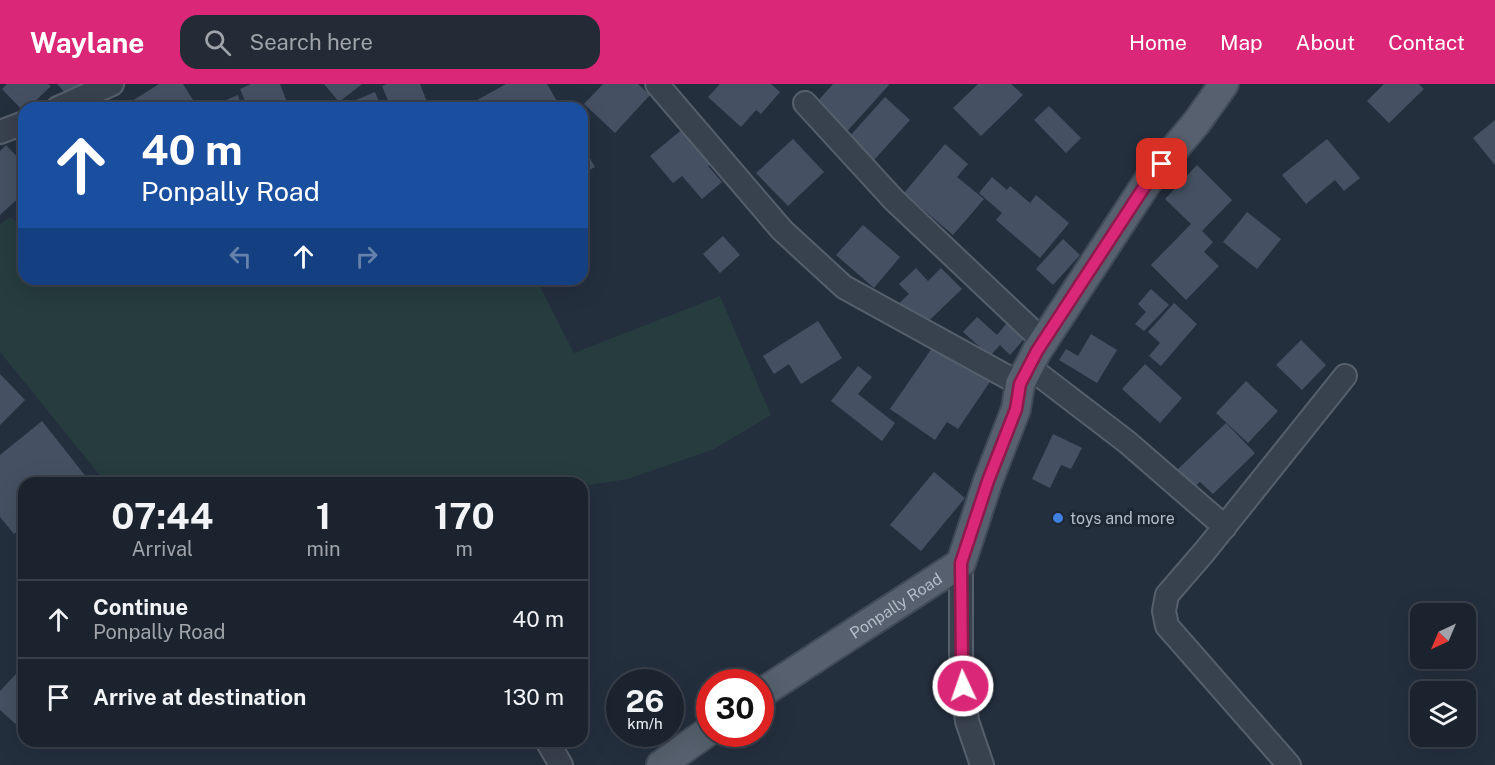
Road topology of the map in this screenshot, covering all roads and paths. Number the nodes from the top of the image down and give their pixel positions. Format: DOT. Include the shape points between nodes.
graph roads {
  1 [pos="112,84"];
  2 [pos="657,84"];
  3 [pos="1224,84"];
  4 [pos="72,102"];
  5 [pos="805,103"];
  6 [pos="18,125"];
  7 [pos="0,132"];
  8 [pos="1043,341"];
  9 [pos="1345,375"];
  10 [pos="1024,376"];
  11 [pos="1225,527"];
  12 [pos="961,563"];
  13 [pos="774,684"];
  14 [pos="696,740"];
  15 [pos="550,747"];
  16 [pos="561,765"];
  17 [pos="661,765"];
  18 [pos="982,765"];
  19 [pos="1289,765"];
  1 -- 4 [label="street"];
  2 -- 10 [label="street" via="782,230 844,287"];
  3 -- 8 [label="main road, Ponpally Road" via="1150,178"];
  5 -- 8 [label="street" via="894,200"];
  6 -- 7 [label="street"];
  8 -- 10 [label="main road, Ponpally Road"];
  9 -- 11 [label="street"];
  10 -- 11 [label="street" via="1127,442"];
  10 -- 12 [label="main road, Ponpally Road"];
  11 -- 19 [label="street" via="1167,595 1167,626"];
  12 -- 13 [label="main road, Ponpally Road"];
  12 -- 18 [label="street" via="967,721"];
  14 -- 17 [label="main road"];
  15 -- 16 [label="street"];
}
